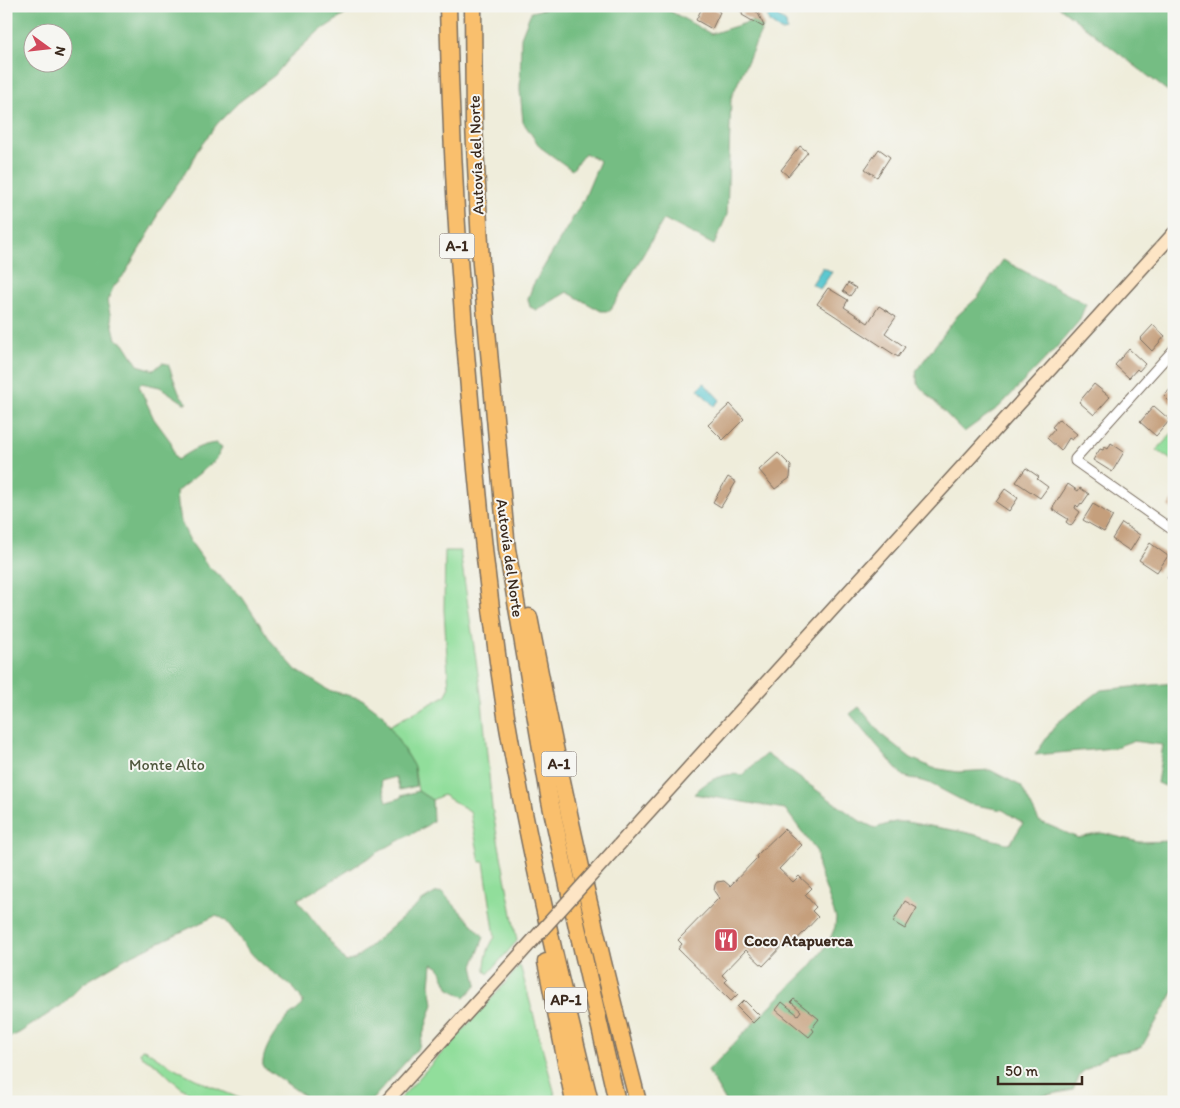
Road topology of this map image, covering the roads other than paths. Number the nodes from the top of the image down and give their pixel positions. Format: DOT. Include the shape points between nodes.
graph roads {
  1 [pos="448,6"];
  2 [pos="473,6"];
  3 [pos="1174,233"];
  4 [pos="1174,349"];
  5 [pos="495,423"];
  6 [pos="1174,531"];
  7 [pos="542,899"];
  8 [pos="386,1102"];
  9 [pos="574,1102"];
  10 [pos="590,1102"];
  11 [pos="617,1102"];
  12 [pos="638,1102"];
  1 -- 7 [label="highway, Autovía del Norte / A-1" via="460,300 480,512 506,716"];
  2 -- 5 [label="highway, Autovía del Norte / A-1" via="480,254"];
  3 -- 8 [label="main road, bridge"];
  4 -- 6 [label="street" via="1075,459"];
  5 -- 11 [label="highway, Autovía del Norte / AP-1" via="507,549 550,801"];
  5 -- 12 [label="highway, A-1" via="546,706 601,956"];
  7 -- 9 [label="highway, A-1" via="538,918"];
  7 -- 10 [label="highway, Autovía del Norte / AP-1"];
}
